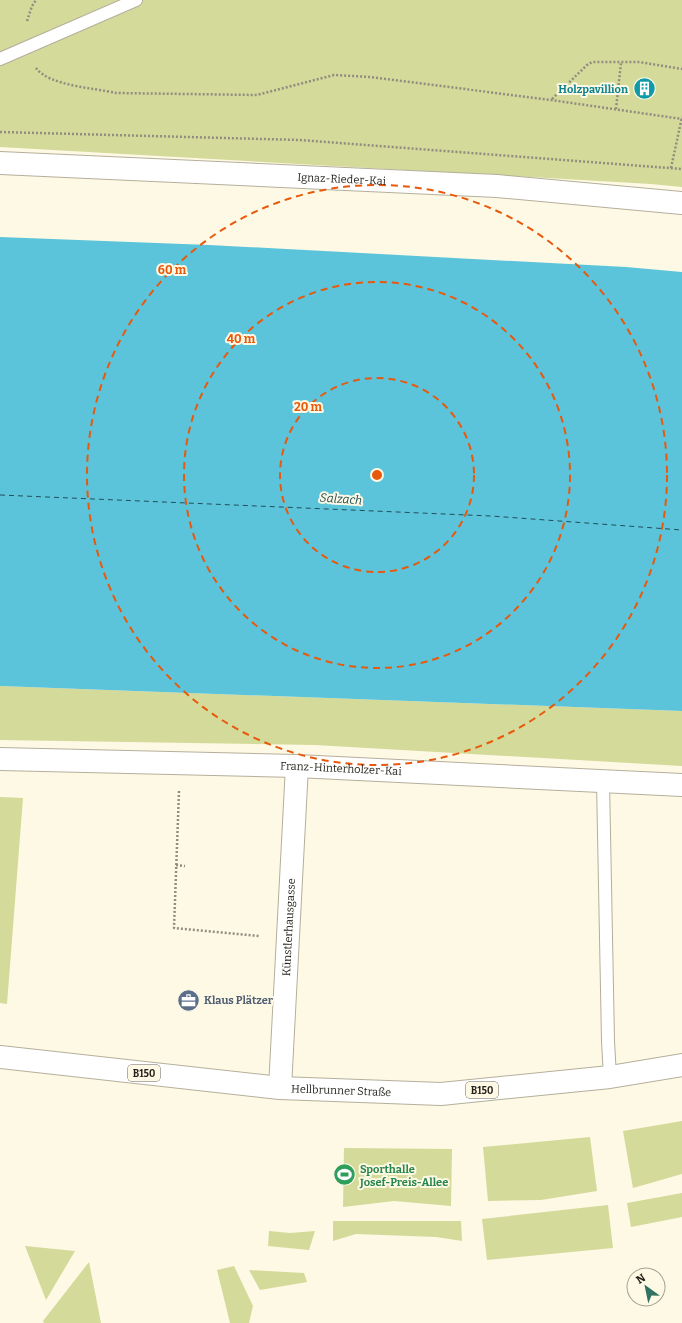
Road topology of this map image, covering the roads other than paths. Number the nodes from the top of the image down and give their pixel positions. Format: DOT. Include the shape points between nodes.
graph roads {
  1 [pos="136,0"];
  2 [pos="0,59"];
  3 [pos="0,163"];
  4 [pos="682,203"];
  5 [pos="0,759"];
  6 [pos="297,766"];
  7 [pos="603,781"];
  8 [pos="682,785"];
  9 [pos="0,1057"];
  10 [pos="682,1065"];
  11 [pos="610,1077"];
  12 [pos="280,1088"];
  1 -- 2 [label="lane"];
  3 -- 4 [label="street, Ignaz-Rieder-Kai" via="489,185"];
  5 -- 6 [label="street, Franz-Hinterholzer-Kai"];
  6 -- 7 [label="street, Franz-Hinterholzer-Kai"];
  6 -- 12 [label="street, Künstlerhausgasse"];
  7 -- 8 [label="street, Franz-Hinterholzer-Kai"];
  7 -- 11 [label="lane"];
  9 -- 12 [label="street, Hellbrunner Straße / B150"];
  10 -- 11 [label="street, Hellbrunner Straße / B150"];
  11 -- 12 [label="street, Hellbrunner Straße / B150" via="441,1094"];
}
